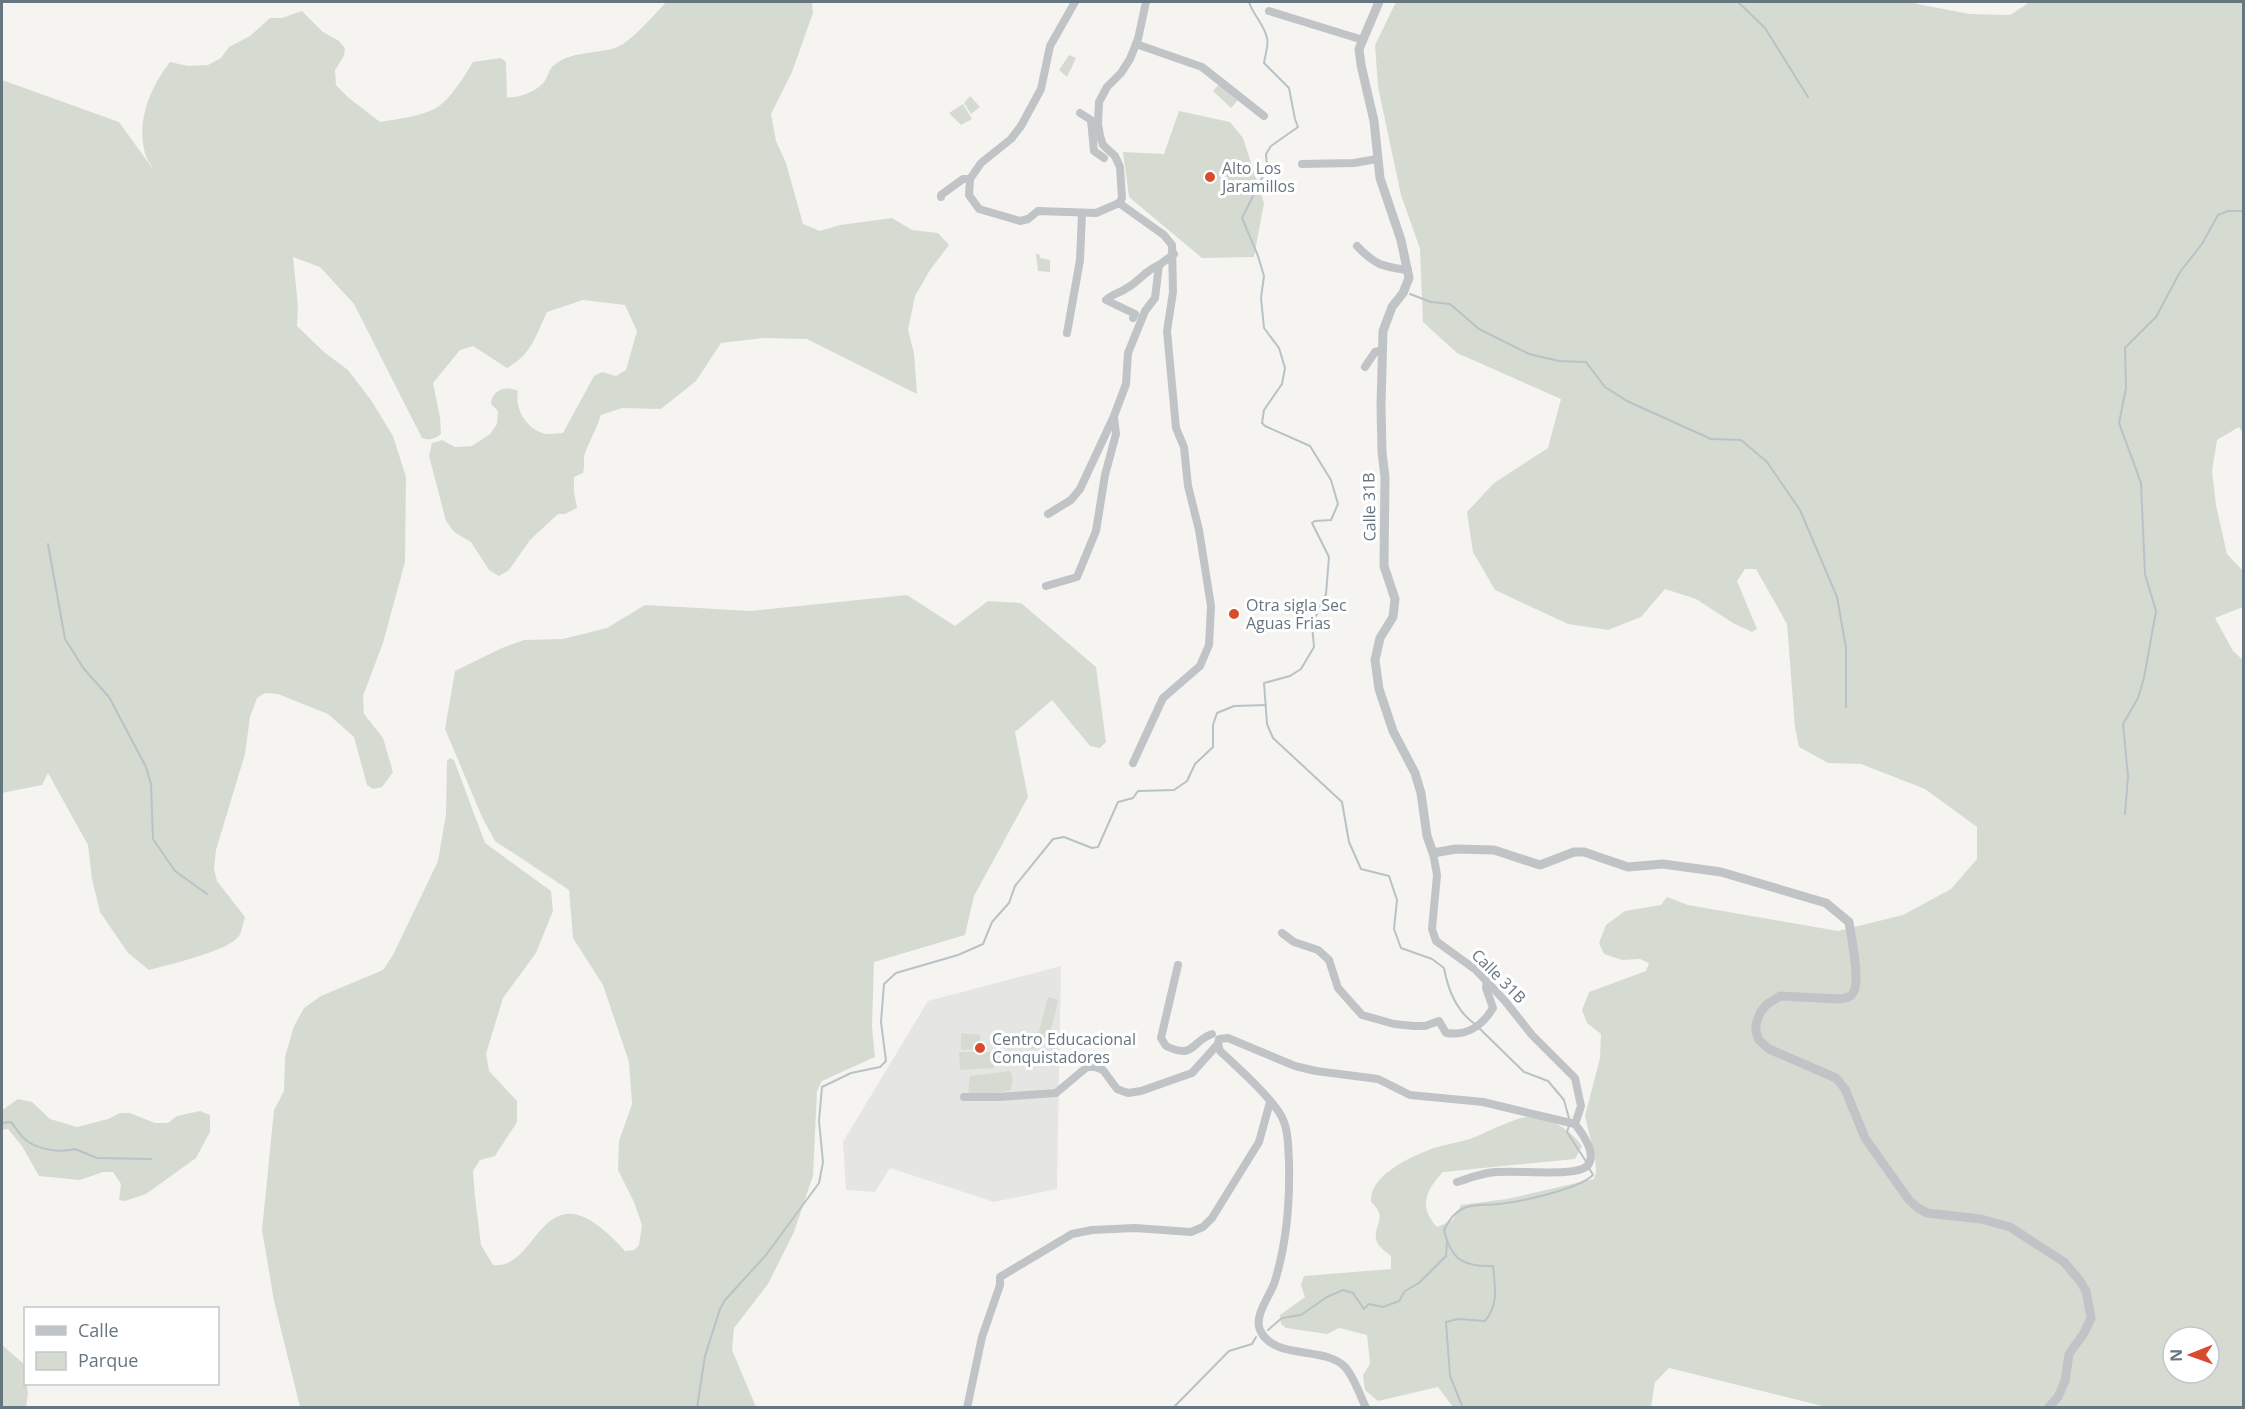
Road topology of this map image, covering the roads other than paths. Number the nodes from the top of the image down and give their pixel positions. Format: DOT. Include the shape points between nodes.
graph roads {
  1 [pos="1075,2"];
  2 [pos="1146,2"];
  3 [pos="1379,2"];
  4 [pos="1269,11"];
  5 [pos="1363,40"];
  6 [pos="1136,44"];
  7 [pos="1080,113"];
  8 [pos="1263,116"];
  9 [pos="1104,158"];
  10 [pos="1377,159"];
  11 [pos="1302,165"];
  12 [pos="970,179"];
  13 [pos="941,197"];
  14 [pos="1119,203"];
  15 [pos="1082,214"];
  16 [pos="1357,246"];
  17 [pos="1174,254"];
  18 [pos="1159,265"];
  19 [pos="1408,270"];
  20 [pos="1133,318"];
  21 [pos="1067,333"];
  22 [pos="1383,350"];
  23 [pos="1365,367"];
  24 [pos="1114,416"];
  25 [pos="1048,514"];
  26 [pos="1046,586"];
  27 [pos="1133,763"];
  28 [pos="1433,853"];
  29 [pos="1282,933"];
  30 [pos="1178,965"];
  31 [pos="1487,981"];
  32 [pos="1212,1034"];
  33 [pos="1218,1044"];
  34 [pos="964,1097"];
  35 [pos="1270,1102"];
  36 [pos="1571,1123"];
  37 [pos="1457,1182"];
  38 [pos="967,1407"];
  39 [pos="1366,1407"];
  40 [pos="2048,1407"];
  1 -- 12 [label="street" via="1050,46 1041,89 1021,126 981,163"];
  2 -- 6 [label="street"];
  3 -- 5 [label="street"];
  4 -- 5 [label="street"];
  5 -- 10 [label="street" via="1360,65 1374,121"];
  6 -- 8 [label="street" via="1202,67"];
  6 -- 14 [label="street" via="1121,74 1102,94 1098,112 1103,145 1120,167"];
  7 -- 9 [label="street" via="1091,120 1094,151"];
  10 -- 11 [label="street"];
  10 -- 19 [label="street"];
  12 -- 13 [label="street" via="963,179"];
  12 -- 15 [label="street" via="969,195 983,211 1020,221 1038,211"];
  14 -- 15 [label="street"];
  14 -- 17 [label="street" via="1169,239"];
  15 -- 21 [label="street" via="1080,260"];
  16 -- 19 [label="street" via="1371,261 1386,268"];
  17 -- 18 [label="street"];
  17 -- 27 [label="street" via="1173,302 1167,331 1176,428 1184,447 1199,530 1211,606 1210,637 1200,666 1163,698"];
  18 -- 20 [label="street" via="1106,300 1135,314"];
  18 -- 24 [label="street" via="1155,298 1145,311 1128,353 1126,384"];
  19 -- 22 [label="street, Calle 31B" via="1403,293 1385,322"];
  22 -- 23 [label="street" via="1375,352"];
  22 -- 28 [label="street, Calle 31B" via="1384,566 1395,599 1393,617 1380,639 1375,660 1379,689 1393,731 1415,773"];
  24 -- 25 [label="street" via="1080,489 1071,500"];
  24 -- 26 [label="street" via="1116,434 1096,531 1077,577"];
  28 -- 31 [label="street, Calle 31B" via="1437,875 1434,937"];
  28 -- 40 [label="street" via="1494,850 1540,865 1584,852 1628,867 1664,864 1721,872 1826,903 1849,921 1854,992 1840,999 1780,996 1760,1013 1756,1024 1759,1040 1769,1049 1836,1078 1845,1089 1865,1138 1918,1208 1927,1213 1981,1219 2010,1227 2064,1262 2080,1281 2091,1318 2069,1354 2058,1397"];
  29 -- 31 [label="street" via="1294,942 1318,950 1329,960 1338,988 1362,1015 1394,1024 1439,1022 1446,1033 1458,1035 1476,1028 1493,1008"];
  30 -- 32 [label="street" via="1163,1042 1173,1050 1190,1051"];
  31 -- 36 [label="street, Calle 31B" via="1575,1078 1581,1106"];
  33 -- 34 [label="street" via="1192,1073 1141,1091 1128,1093 1117,1089 1103,1070 1095,1066 1087,1067 1056,1093"];
  33 -- 35 [label="street" via="1220,1051"];
  33 -- 36 [label="street" via="1219,1039 1228,1038 1295,1066 1378,1079 1410,1095 1483,1102"];
  35 -- 38 [label="street" via="1259,1142 1203,1227 1191,1232 1135,1228 1072,1234 1000,1277"];
  35 -- 39 [label="street" via="1284,1120 1290,1202 1281,1258 1258,1323 1261,1332 1277,1345 1337,1361 1346,1368"];
  36 -- 37 [label="street" via="1590,1149 1588,1165 1566,1173 1489,1172"];
}
